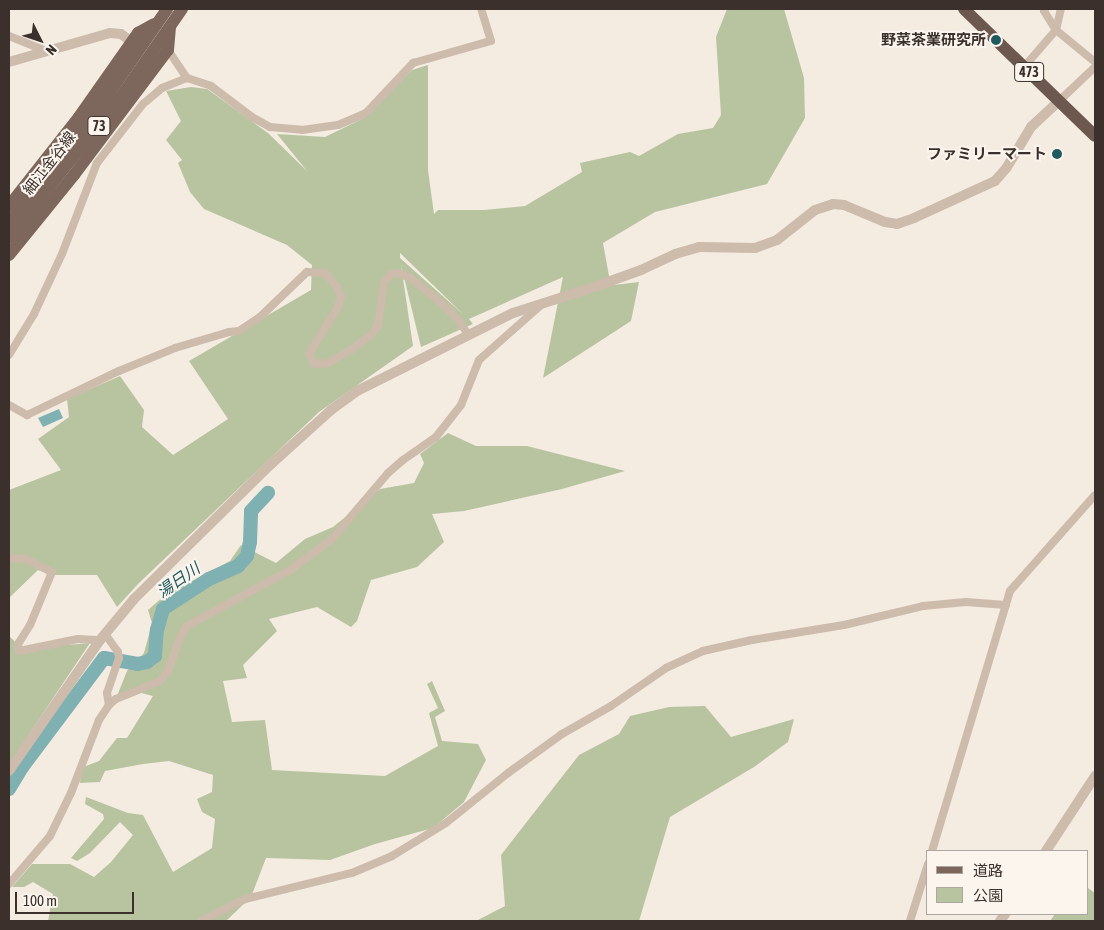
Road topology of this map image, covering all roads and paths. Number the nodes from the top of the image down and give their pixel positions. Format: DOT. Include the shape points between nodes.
graph roads {
  1 [pos="167,9"];
  2 [pos="182,9"];
  3 [pos="481,9"];
  4 [pos="964,9"];
  5 [pos="1045,9"];
  6 [pos="1062,9"];
  7 [pos="164,24"];
  8 [pos="1056,30"];
  9 [pos="9,36"];
  10 [pos="132,42"];
  11 [pos="168,50"];
  12 [pos="46,52"];
  13 [pos="9,62"];
  14 [pos="1095,62"];
  15 [pos="1024,67"];
  16 [pos="1095,67"];
  17 [pos="187,78"];
  18 [pos="1058,101"];
  19 [pos="1095,136"];
  20 [pos="9,206"];
  21 [pos="9,222"];
  22 [pos="9,238"];
  23 [pos="9,255"];
  24 [pos="541,305"];
  25 [pos="468,335"];
  26 [pos="9,355"];
  27 [pos="9,405"];
  28 [pos="1095,495"];
  29 [pos="9,558"];
  30 [pos="1006,605"];
  31 [pos="103,637"];
  32 [pos="109,705"];
  33 [pos="9,771"];
  34 [pos="1095,776"];
  35 [pos="932,850"];
  36 [pos="1047,850"];
  37 [pos="926,870"];
  38 [pos="9,884"];
  39 [pos="201,921"];
  40 [pos="910,921"];
  1 -- 7 [label="main road, 細江金谷線 / 73"];
  2 -- 7 [label="main road, 細江金谷線 / 73"];
  3 -- 17 [label="street" via="491,41 413,63 366,113 338,125 302,130 270,127 211,86"];
  4 -- 15 [label="highway, 473"];
  5 -- 8 [label="street"];
  6 -- 8 [label="street"];
  7 -- 10 [label="main road, 73" via="138,33"];
  7 -- 11 [label="main road"];
  7 -- 21 [label="main road, 細江金谷線 / 73"];
  7 -- 22 [label="main road, 細江金谷線 / 73" via="96,130"];
  8 -- 14 [label="street"];
  8 -- 15 [label="street"];
  9 -- 12 [label="street"];
  10 -- 12 [label="street" via="121,34 110,33"];
  10 -- 20 [label="main road, 73" via="79,117"];
  11 -- 17 [label="street"];
  11 -- 23 [label="main road"];
  12 -- 13 [label="street"];
  15 -- 18 [label="highway, 473"];
  16 -- 18 [label="street"];
  17 -- 26 [label="street" via="162,88 143,104 97,163 62,254 34,314"];
  18 -- 19 [label="highway, 473"];
  18 -- 24 [label="street" via="1031,127 995,181 914,218 891,223 833,204 815,210 777,240 755,248 700,247"];
  24 -- 25 [label="street" via="513,313"];
  24 -- 32 [label="street" via="479,360 461,405 436,437 388,473 331,540 290,570 187,626 168,671 160,681"];
  25 -- 27 [label="street" via="448,309 412,279 399,273 391,274 384,282 378,326 370,336 328,363 314,364 309,354 338,307 341,296 325,273 307,272 260,317 239,331 175,348 27,415"];
  25 -- 31 [label="street" via="371,383 331,410 159,573"];
  28 -- 30 [label="street" via="1010,591"];
  29 -- 31 [label="street" via="26,559 52,572 30,625 18,644 19,650"];
  30 -- 35 [label="street"];
  30 -- 39 [label="street" via="966,602 923,606 844,625 752,640 687,657 562,734 446,823 392,856 352,873 245,899"];
  31 -- 32 [label="street" via="118,652 119,658 107,693"];
  31 -- 33 [label="street"];
  32 -- 38 [label="street" via="99,720 71,793 50,836"];
  34 -- 36 [label="street"];
  37 -- 40 [label="street"];
}
